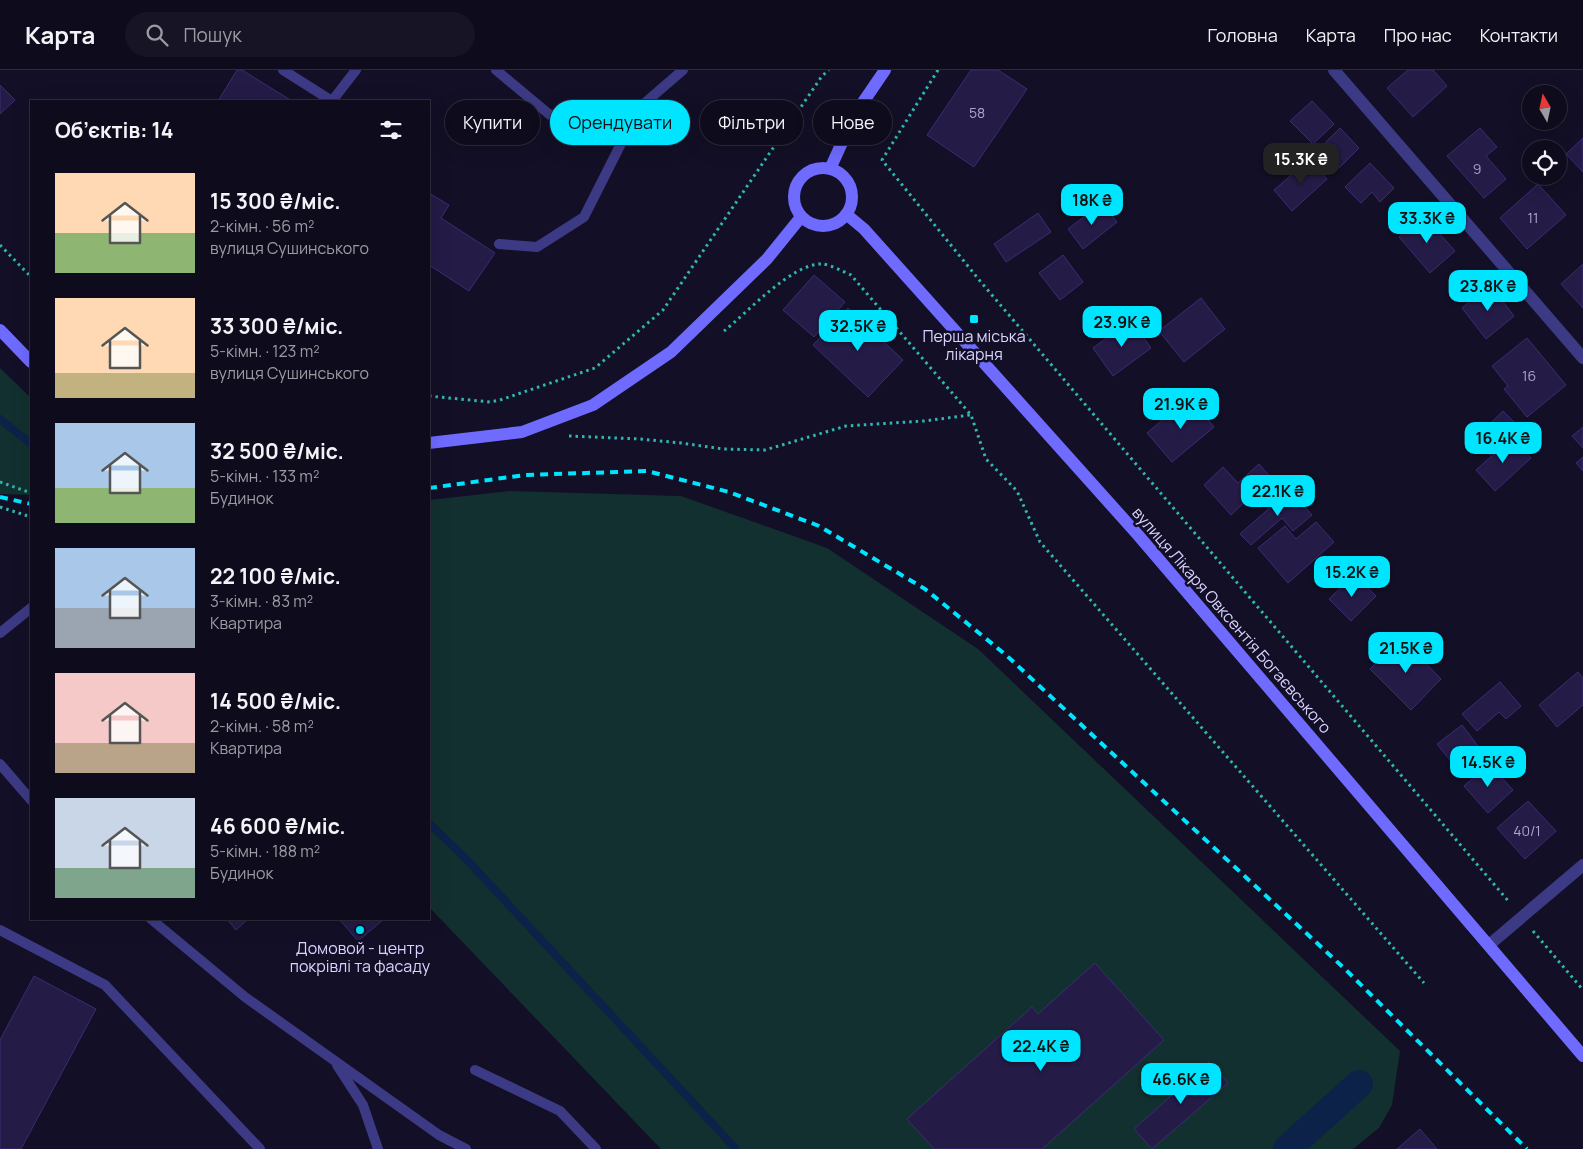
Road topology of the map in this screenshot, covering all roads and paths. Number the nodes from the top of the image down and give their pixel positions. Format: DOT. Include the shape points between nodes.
graph roads {
  1 [pos="283,70"];
  2 [pos="356,70"];
  3 [pos="496,70"];
  4 [pos="683,70"];
  5 [pos="829,70"];
  6 [pos="885,70"];
  7 [pos="938,70"];
  8 [pos="1334,70"];
  9 [pos="330,100"];
  10 [pos="333,100"];
  11 [pos="648,100"];
  12 [pos="550,115"];
  13 [pos="620,145"];
  14 [pos="830,169"];
  15 [pos="846,214"];
  16 [pos="801,217"];
  17 [pos="499,244"];
  18 [pos="0,245"];
  19 [pos="30,276"];
  20 [pos="733,324"];
  21 [pos="0,330"];
  22 [pos="1583,358"];
  23 [pos="30,361"];
  24 [pos="430,396"];
  25 [pos="971,415"];
  26 [pos="561,436"];
  27 [pos="430,443"];
  28 [pos="0,482"];
  29 [pos="30,493"];
  30 [pos="0,507"];
  31 [pos="30,517"];
  32 [pos="30,609"];
  33 [pos="0,633"];
  34 [pos="0,764"];
  35 [pos="30,799"];
  36 [pos="1583,865"];
  37 [pos="1522,917"];
  38 [pos="152,920"];
  39 [pos="0,930"];
  40 [pos="1489,945"];
  41 [pos="1424,983"];
  42 [pos="1583,990"];
  43 [pos="1583,1056"];
  44 [pos="334,1060"];
  45 [pos="475,1070"];
  46 [pos="260,1149"];
  47 [pos="378,1149"];
  48 [pos="466,1149"];
  49 [pos="596,1149"];
  1 -- 9 [label="lane"];
  2 -- 10 [label="lane"];
  3 -- 12 [label="lane"];
  4 -- 11 [label="lane"];
  5 -- 24 [label="path" via="663,310 600,365 490,402"];
  6 -- 14 [label="street" via="855,114"];
  7 -- 37 [label="path" via="882,160 980,281"];
  8 -- 22 [label="street"];
  13 -- 17 [label="lane" via="584,217 537,247"];
  14 -- 15 [label="street" via="845,179 850,188 851,206"];
  14 -- 16 [label="street" via="811,170 797,184 794,202"];
  15 -- 16 [label="street" via="831,226 821,227"];
  15 -- 40 [label="street, вулиця Лікаря Овксентія Богаєвського" via="864,229 1138,535"];
  16 -- 27 [label="street" via="767,259 671,352 593,405 522,432"];
  18 -- 19 [label="path"];
  20 -- 25 [label="path" via="782,281 804,267 824,264 851,275"];
  21 -- 23 [label="street"];
  25 -- 26 [label="path" via="846,426 765,450 723,450 640,439"];
  25 -- 41 [label="path" via="986,460 1017,491 1040,542"];
  28 -- 29 [label="path"];
  30 -- 31 [label="path"];
  32 -- 33 [label="lane"];
  34 -- 35 [label="lane"];
  36 -- 37 [label="street"];
  37 -- 40 [label="street"];
  37 -- 42 [label="path"];
  38 -- 44 [label="lane" via="244,997"];
  39 -- 46 [label="lane" via="105,985"];
  40 -- 43 [label="street, вулиця Лікаря Овксентія Богаєвського"];
  44 -- 47 [label="lane" via="363,1105"];
  44 -- 48 [label="lane" via="439,1134"];
  45 -- 49 [label="lane" via="560,1111"];
}
